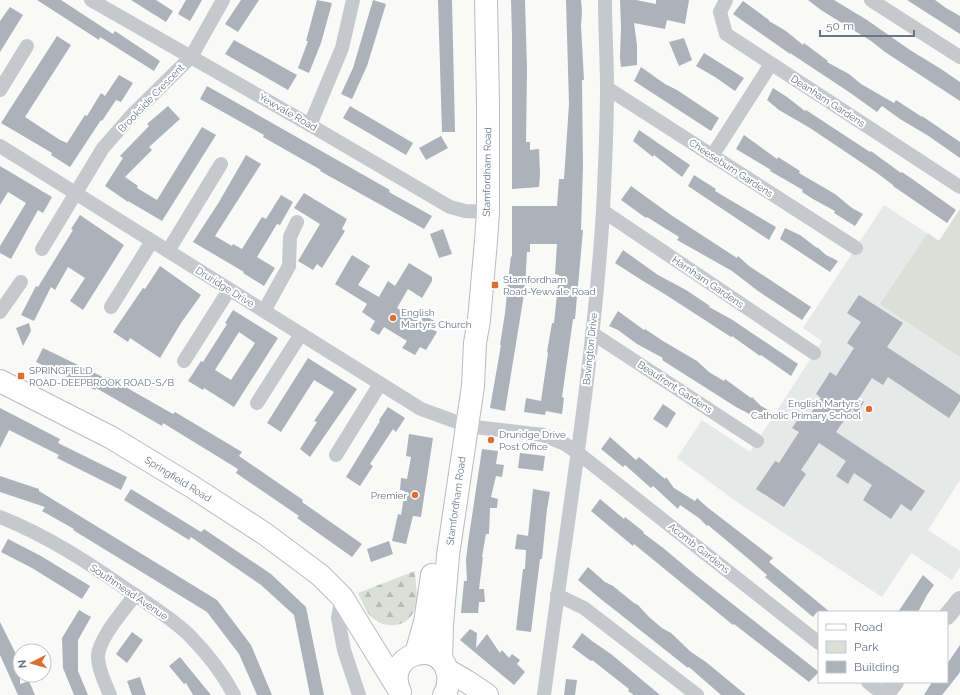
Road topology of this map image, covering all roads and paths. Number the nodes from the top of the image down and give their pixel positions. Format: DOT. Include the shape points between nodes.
graph roads {
  1 [pos="91,0"];
  2 [pos="223,0"];
  3 [pos="353,0"];
  4 [pos="486,0"];
  5 [pos="604,0"];
  6 [pos="726,0"];
  7 [pos="871,0"];
  8 [pos="27,46"];
  9 [pos="191,57"];
  10 [pos="960,58"];
  11 [pos="771,64"];
  12 [pos="607,88"];
  13 [pos="0,90"];
  14 [pos="310,125"];
  15 [pos="0,146"];
  16 [pos="712,156"];
  17 [pos="221,164"];
  18 [pos="960,187"];
  19 [pos="76,193"];
  20 [pos="602,210"];
  21 [pos="488,212"];
  22 [pos="297,222"];
  23 [pos="152,241"];
  24 [pos="856,248"];
  25 [pos="42,249"];
  26 [pos="168,251"];
  27 [pos="21,282"];
  28 [pos="229,290"];
  29 [pos="111,308"];
  30 [pos="264,311"];
  31 [pos="0,312"];
  32 [pos="592,333"];
  33 [pos="301,334"];
  34 [pos="814,353"];
  35 [pos="184,361"];
  36 [pos="0,381"];
  37 [pos="380,384"];
  38 [pos="257,403"];
  39 [pos="461,423"];
  40 [pos="757,441"];
  41 [pos="578,453"];
  42 [pos="336,455"];
  43 [pos="0,517"];
  44 [pos="135,595"];
  45 [pos="557,595"];
  46 [pos="342,597"];
  47 [pos="960,600"];
  48 [pos="948,615"];
  49 [pos="364,631"];
  50 [pos="818,642"];
  51 [pos="413,655"];
  52 [pos="444,665"];
  53 [pos="869,683"];
  54 [pos="895,683"];
  55 [pos="400,692"];
  56 [pos="110,695"];
  57 [pos="234,695"];
  58 [pos="359,695"];
  59 [pos="444,695"];
  60 [pos="486,695"];
  61 [pos="544,695"];
  62 [pos="697,695"];
  63 [pos="885,695"];
  1 -- 9 [label="street, Yewvale Road"];
  2 -- 9 [label="street, Brookside Crescent"];
  3 -- 14 [label="street" via="342,48"];
  4 -- 21 [label="main road, Stamfordham Road"];
  5 -- 12 [label="street, Bavington Drive"];
  6 -- 11 [label="street, Deanham Gardens" via="720,12 726,34"];
  7 -- 10 [label="street"];
  8 -- 13 [label="street"];
  9 -- 14 [label="street, Yewvale Road"];
  9 -- 19 [label="street, Brookside Crescent" via="132,115 104,148"];
  11 -- 16 [label="street"];
  11 -- 18 [label="street, Deanham Gardens"];
  12 -- 16 [label="street, Cheeseburn Gardens"];
  12 -- 20 [label="street, Bavington Drive"];
  14 -- 21 [label="street, Yewvale Road" via="450,207 465,211"];
  15 -- 19 [label="street, Druridge Drive"];
  16 -- 24 [label="street, Cheeseburn Gardens"];
  17 -- 26 [label="street"];
  19 -- 23 [label="street, Druridge Drive"];
  19 -- 25 [label="street, Brookside Crescent"];
  20 -- 32 [label="street, Bavington Drive"];
  20 -- 34 [label="street, Harnham Gardens"];
  21 -- 39 [label="main road, Stamfordham Road" via="479,320 475,343 462,382"];
  22 -- 30 [label="street" via="290,237 289,266"];
  23 -- 26 [label="street, Druridge Drive"];
  23 -- 29 [label="street"];
  26 -- 28 [label="street, Druridge Drive"];
  27 -- 31 [label="street"];
  28 -- 30 [label="street, Druridge Drive"];
  28 -- 35 [label="street"];
  30 -- 33 [label="street, Druridge Drive"];
  32 -- 40 [label="street, Beaufront Gardens"];
  32 -- 41 [label="street, Bavington Drive"];
  33 -- 37 [label="street, Druridge Drive"];
  33 -- 38 [label="street"];
  36 -- 46 [label="main road, Springfield Road" via="112,438 191,486 265,534 320,575"];
  37 -- 39 [label="street, Druridge Drive" via="420,409"];
  37 -- 42 [label="street"];
  39 -- 41 [label="street, Acomb Gardens" via="543,435 565,444"];
  39 -- 51 [label="main road, Stamfordham Road" via="426,622"];
  39 -- 52 [label="main road, Stamfordham Road" via="442,624"];
  41 -- 45 [label="street, Bavington Drive"];
  41 -- 50 [label="street, Acomb Gardens"];
  43 -- 44 [label="street, Southmead Avenue" via="49,540"];
  44 -- 56 [label="street" via="101,642 98,656 101,673"];
  44 -- 57 [label="street, Southmead Avenue" via="188,634 214,662"];
  45 -- 61 [label="street, Bavington Drive"];
  45 -- 62 [label="street" via="584,608"];
  46 -- 49 [label="main road, Springfield Road"];
  46 -- 58 [label="street" via="338,618 344,650"];
  47 -- 48 [label="street"];
  49 -- 51 [label="main road, Springfield Road"];
  49 -- 55 [label="main road, Springfield Road"];
  51 -- 52 [label="main road, Springfield Road" via="429,654"];
  51 -- 55 [label="main road" via="405,660 398,670"];
  52 -- 59 [label="main road, Stamfordham Road" via="448,684"];
  52 -- 60 [label="main road, Springfield Road"];
  53 -- 63 [label="street"];
  54 -- 63 [label="street"];
}
